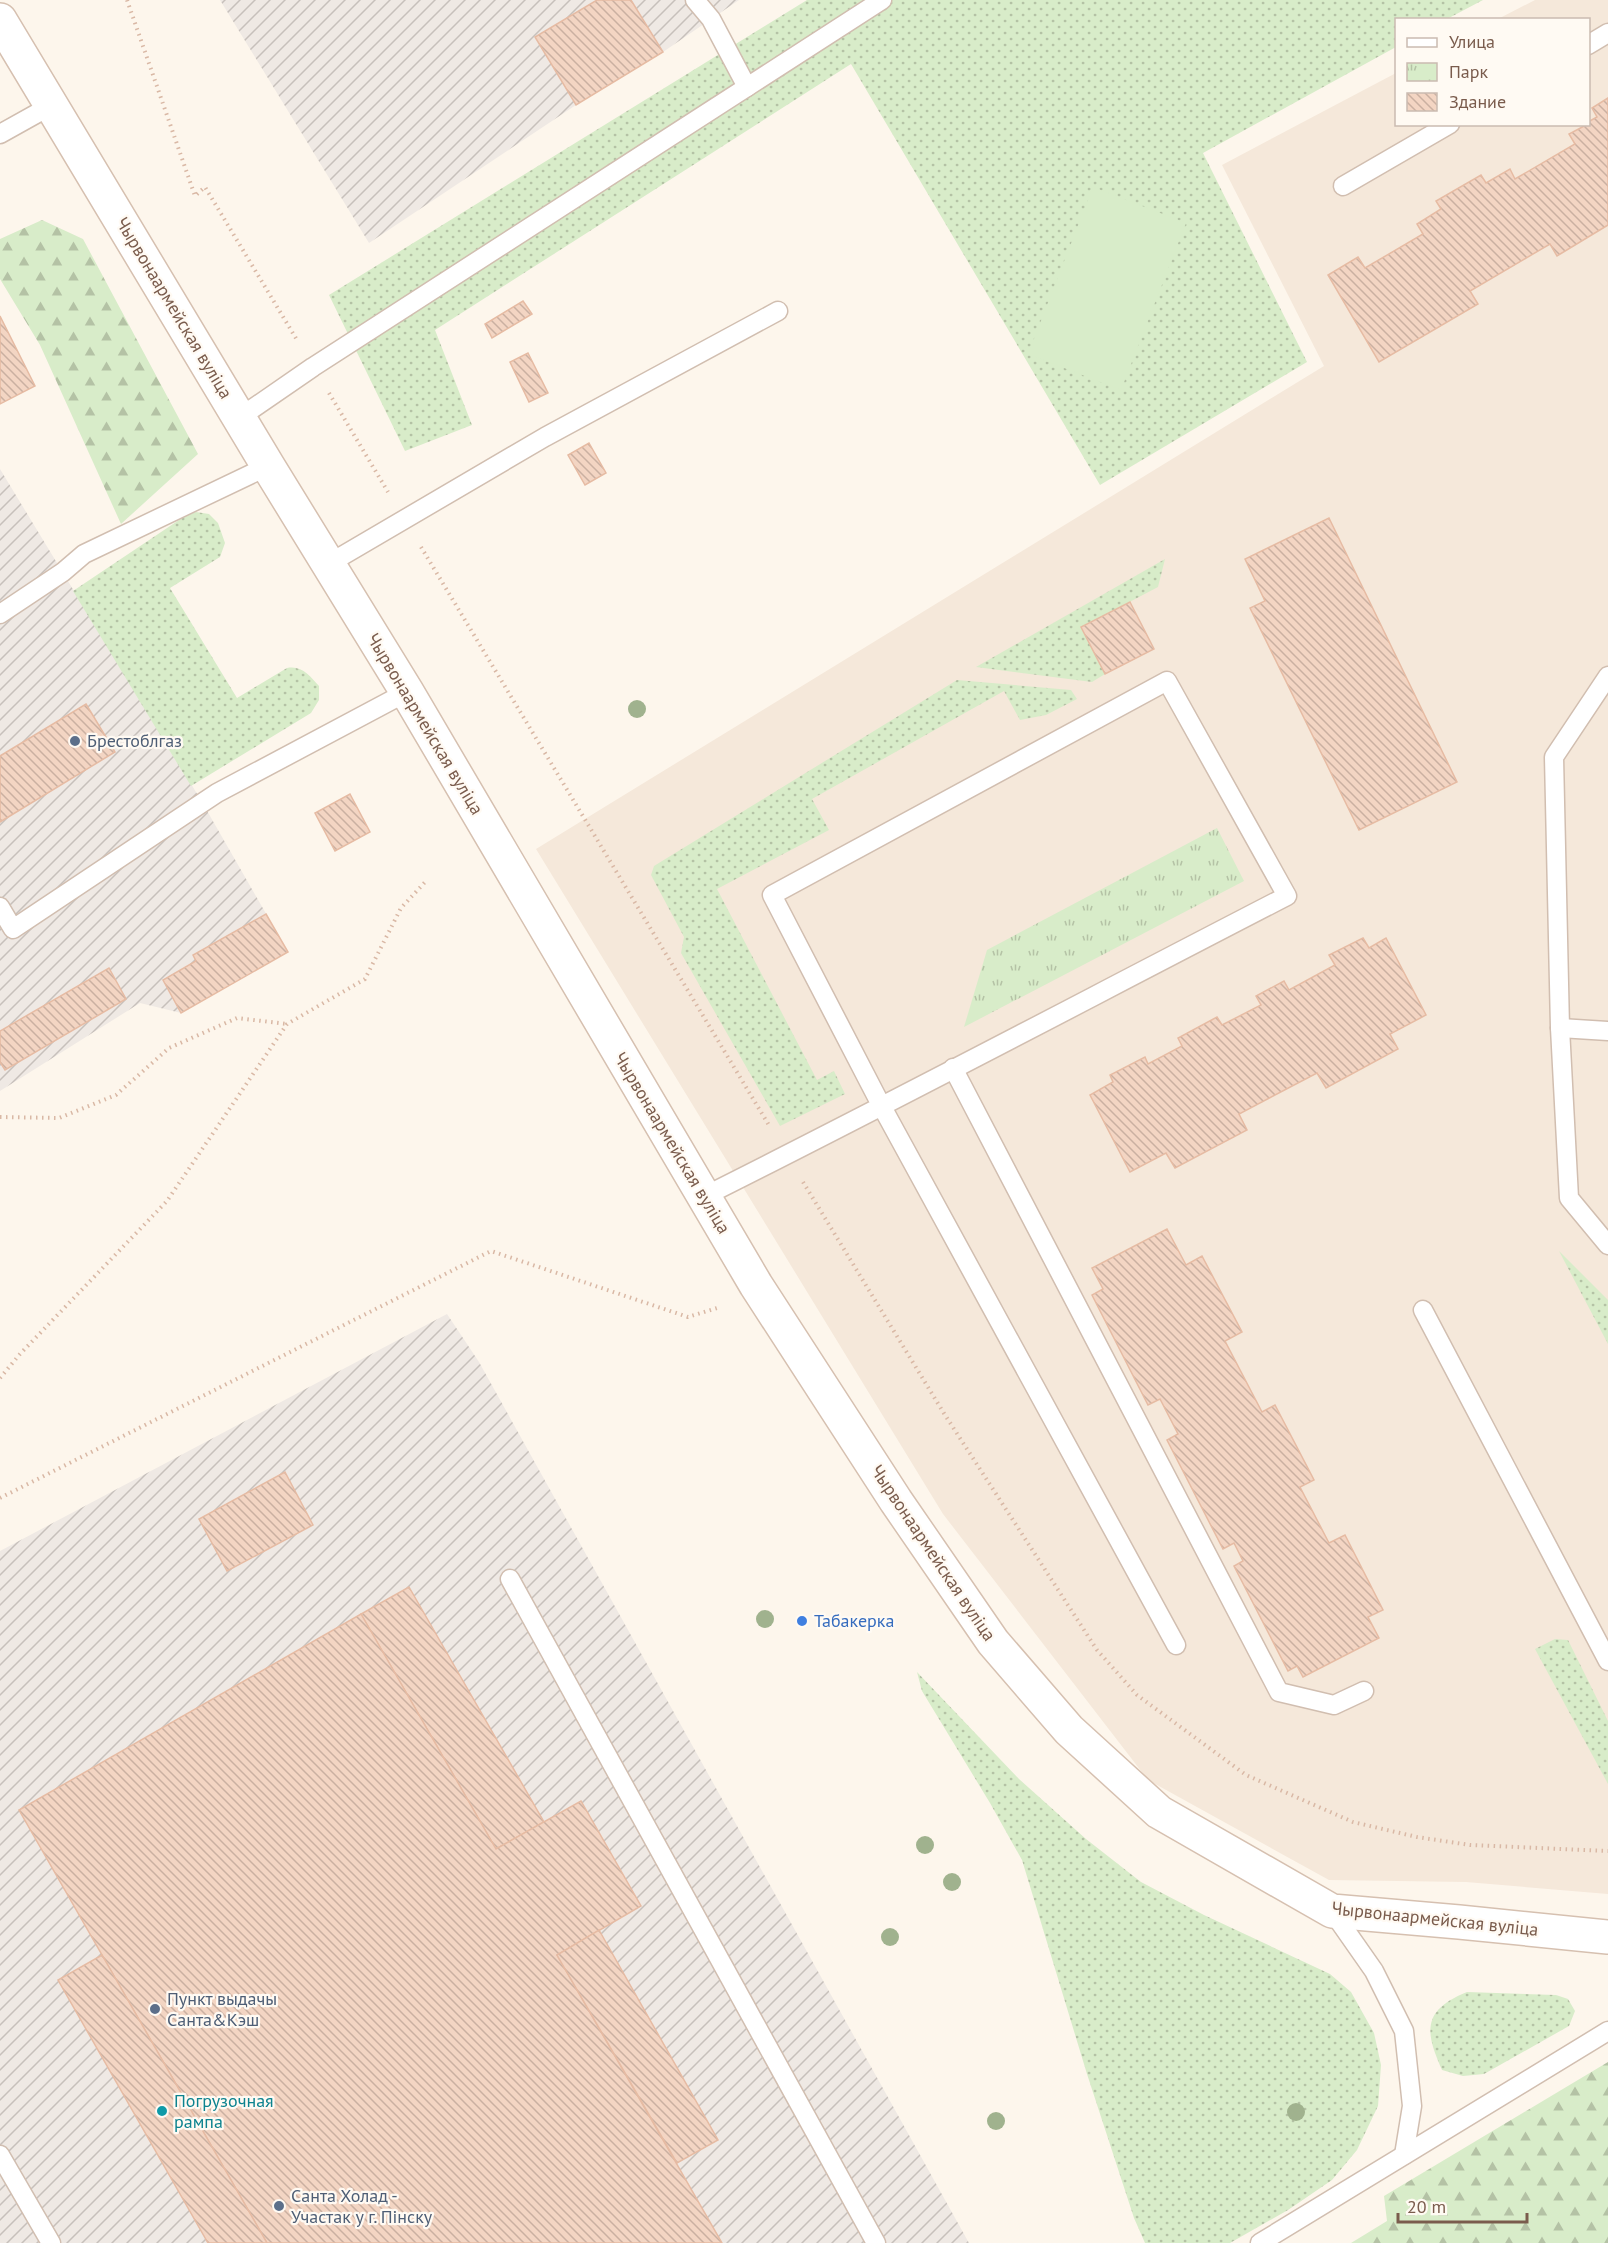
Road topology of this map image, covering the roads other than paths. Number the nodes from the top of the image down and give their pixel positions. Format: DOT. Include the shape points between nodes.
graph roads {
  1 [pos="695,0"];
  2 [pos="882,0"];
  3 [pos="0,20"];
  4 [pos="1608,33"];
  5 [pos="1590,44"];
  6 [pos="747,87"];
  7 [pos="52,105"];
  8 [pos="1447,126"];
  9 [pos="0,135"];
  10 [pos="1343,186"];
  11 [pos="777,311"];
  12 [pos="239,418"];
  13 [pos="268,466"];
  14 [pos="330,563"];
  15 [pos="0,614"];
  16 [pos="1608,676"];
  17 [pos="407,692"];
  18 [pos="0,907"];
  19 [pos="1560,1028"];
  20 [pos="1608,1031"];
  21 [pos="953,1068"];
  22 [pos="881,1105"];
  23 [pos="704,1197"];
  24 [pos="1608,1245"];
  25 [pos="1423,1310"];
  26 [pos="510,1579"];
  27 [pos="1176,1645"];
  28 [pos="1608,1661"];
  29 [pos="1364,1691"];
  30 [pos="1332,1911"];
  31 [pos="1608,1937"];
  32 [pos="1608,2031"];
  33 [pos="0,2155"];
  34 [pos="1404,2155"];
  35 [pos="51,2243"];
  36 [pos="876,2243"];
  37 [pos="1260,2243"];
  1 -- 6 [label="lane" via="711,20"];
  2 -- 6 [label="lane"];
  3 -- 7 [label="street, Чырвонаармейская вуліца"];
  4 -- 5 [label="lane"];
  6 -- 12 [label="lane"];
  7 -- 9 [label="lane"];
  7 -- 12 [label="street, Чырвонаармейская вуліца"];
  8 -- 10 [label="lane"];
  11 -- 14 [label="lane" via="545,437"];
  12 -- 13 [label="street, Чырвонаармейская вуліца"];
  13 -- 14 [label="street, Чырвонаармейская вуліца"];
  13 -- 15 [label="lane" via="84,554"];
  14 -- 17 [label="street, Чырвонаармейская вуліца"];
  16 -- 19 [label="lane" via="1554,757"];
  17 -- 18 [label="lane" via="217,793 13,929"];
  17 -- 23 [label="street, Чырвонаармейская вуліца"];
  19 -- 20 [label="lane"];
  19 -- 24 [label="lane" via="1569,1198"];
  21 -- 22 [label="lane"];
  21 -- 22 [label="lane" via="1287,896 1167,681 772,895"];
  21 -- 29 [label="lane" via="1279,1692 1334,1705"];
  22 -- 23 [label="lane"];
  22 -- 27 [label="lane"];
  23 -- 30 [label="street, Чырвонаармейская вуліца" via="756,1285 896,1501 993,1642 1069,1730 1159,1812"];
  25 -- 28 [label="lane"];
  26 -- 36 [label="lane"];
  30 -- 31 [label="street, Чырвонаармейская вуліца"];
  30 -- 34 [label="lane" via="1374,1971 1404,2031 1412,2106"];
  32 -- 34 [label="lane"];
  33 -- 35 [label="lane"];
  34 -- 37 [label="lane"];
}
